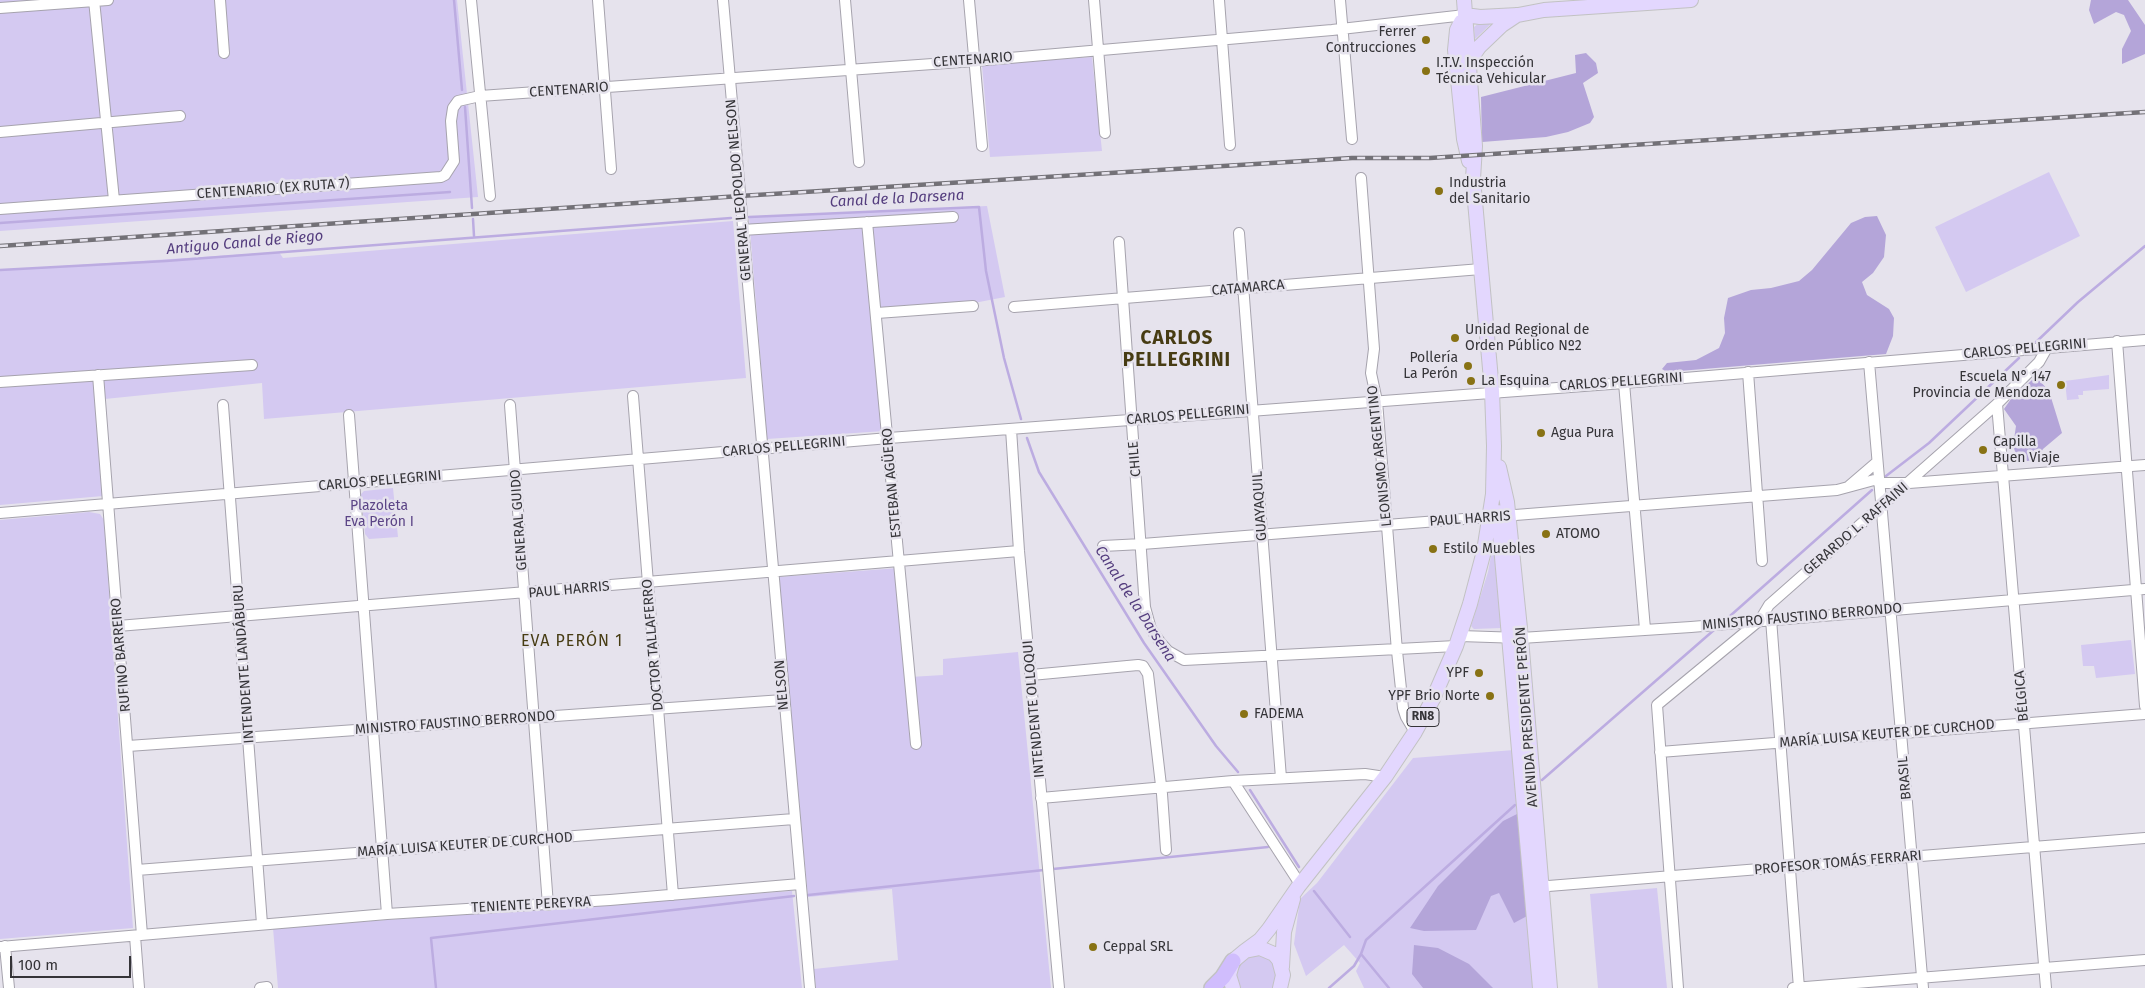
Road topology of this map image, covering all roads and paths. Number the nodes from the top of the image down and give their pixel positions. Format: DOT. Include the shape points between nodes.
graph roads {
  1 [pos="108,0"];
  2 [pos="220,0"];
  3 [pos="472,0"];
  4 [pos="598,0"];
  5 [pos="723,0"];
  6 [pos="845,0"];
  7 [pos="969,0"];
  8 [pos="1094,0"];
  9 [pos="1219,0"];
  10 [pos="1340,0"];
  11 [pos="1464,0"];
  12 [pos="1691,0"];
  13 [pos="94,1"];
  14 [pos="1589,3"];
  15 [pos="0,8"];
  16 [pos="1544,10"];
  17 [pos="1465,15"];
  18 [pos="1518,15"];
  19 [pos="1343,30"];
  20 [pos="1223,40"];
  21 [pos="1098,50"];
  22 [pos="224,53"];
  23 [pos="975,61"];
  24 [pos="1468,63"];
  25 [pos="851,69"];
  26 [pos="730,78"];
  27 [pos="606,87"];
  28 [pos="480,96"];
  29 [pos="180,116"];
  30 [pos="106,123"];
  31 [pos="0,132"];
  32 [pos="1104,133"];
  33 [pos="1352,139"];
  34 [pos="1230,145"];
  35 [pos="982,146"];
  36 [pos="859,162"];
  37 [pos="611,169"];
  38 [pos="1361,178"];
  39 [pos="1473,179"];
  40 [pos="490,196"];
  41 [pos="114,200"];
  42 [pos="0,209"];
  43 [pos="953,217"];
  44 [pos="867,222"];
  45 [pos="742,230"];
  46 [pos="1239,233"];
  47 [pos="1119,242"];
  48 [pos="1481,270"];
  49 [pos="1368,278"];
  50 [pos="1243,289"];
  51 [pos="1124,298"];
  52 [pos="973,306"];
  53 [pos="1014,307"];
  54 [pos="877,313"];
  55 [pos="2145,340"];
  56 [pos="2117,342"];
  57 [pos="2048,346"];
  58 [pos="1869,362"];
  59 [pos="252,365"];
  60 [pos="1748,372"];
  61 [pos="98,375"];
  62 [pos="755,381"];
  63 [pos="0,382"];
  64 [pos="1624,383"];
  65 [pos="1492,391"];
  66 [pos="633,396"];
  67 [pos="1377,401"];
  68 [pos="1997,404"];
  69 [pos="223,405"];
  70 [pos="510,405"];
  71 [pos="1253,410"];
  72 [pos="349,415"];
  73 [pos="1132,419"];
  74 [pos="1011,429"];
  75 [pos="889,438"];
  76 [pos="1494,446"];
  77 [pos="761,449"];
  78 [pos="1877,458"];
  79 [pos="638,460"];
  80 [pos="2145,465"];
  81 [pos="2126,466"];
  82 [pos="515,470"];
  83 [pos="2002,476"];
  84 [pos="1879,482"];
  85 [pos="1909,483"];
  86 [pos="356,484"];
  87 [pos="1842,489"];
  88 [pos="231,493"];
  89 [pos="1757,496"];
  90 [pos="109,503"];
  91 [pos="1635,506"];
  92 [pos="1881,508"];
  93 [pos="0,512"];
  94 [pos="1499,516"];
  95 [pos="1388,525"];
  96 [pos="1263,535"];
  97 [pos="1142,544"];
  98 [pos="1103,546"];
  99 [pos="1019,551"];
  100 [pos="1762,561"];
  101 [pos="899,562"];
  102 [pos="772,574"];
  103 [pos="648,584"];
  104 [pos="2140,589"];
  105 [pos="524,594"];
  106 [pos="2014,599"];
  107 [pos="365,606"];
  108 [pos="1891,609"];
  109 [pos="240,617"];
  110 [pos="1765,619"];
  111 [pos="118,626"];
  112 [pos="1645,629"];
  113 [pos="1514,638"];
  114 [pos="1458,641"];
  115 [pos="1160,642"];
  116 [pos="1397,651"];
  117 [pos="1272,657"];
  118 [pos="1031,675"];
  119 [pos="783,700"];
  120 [pos="2145,706"];
  121 [pos="658,709"];
  122 [pos="2145,714"];
  123 [pos="534,718"];
  124 [pos="2024,724"];
  125 [pos="374,729"];
  126 [pos="1415,732"];
  127 [pos="1902,733"];
  128 [pos="250,738"];
  129 [pos="1780,743"];
  130 [pos="916,744"];
  131 [pos="128,746"];
  132 [pos="1660,752"];
  133 [pos="1385,777"];
  134 [pos="1281,778"];
  135 [pos="1233,781"];
  136 [pos="1161,786"];
  137 [pos="1041,798"];
  138 [pos="794,819"];
  139 [pos="668,829"];
  140 [pos="2145,838"];
  141 [pos="543,839"];
  142 [pos="2034,847"];
  143 [pos="1166,850"];
  144 [pos="383,852"];
  145 [pos="1912,857"];
  146 [pos="258,861"];
  147 [pos="1790,867"];
  148 [pos="137,870"];
  149 [pos="1668,876"];
  150 [pos="800,884"];
  151 [pos="1299,886"];
  152 [pos="1536,887"];
  153 [pos="673,895"];
  154 [pos="548,905"];
  155 [pos="387,914"];
  156 [pos="262,924"];
  157 [pos="139,936"];
  158 [pos="3,946"];
  159 [pos="1239,956"];
  160 [pos="2145,960"];
  161 [pos="2045,968"];
  162 [pos="1283,980"];
  163 [pos="1923,983"];
  164 [pos="267,987"];
  165 [pos="9,988"];
  166 [pos="138,988"];
  167 [pos="260,988"];
  168 [pos="810,988"];
  169 [pos="1059,988"];
  170 [pos="1212,988"];
  171 [pos="1232,988"];
  172 [pos="1540,988"];
  173 [pos="1550,988"];
  174 [pos="1678,988"];
  175 [pos="1793,988"];
  176 [pos="1799,988"];
  177 [pos="2046,988"];
  1 -- 13 [label="street"];
  2 -- 22 [label="street"];
  3 -- 28 [label="street"];
  4 -- 27 [label="street"];
  5 -- 26 [label="street, GENERAL LEOPOLDO NELSON"];
  6 -- 25 [label="street"];
  7 -- 23 [label="street"];
  8 -- 21 [label="street"];
  9 -- 20 [label="street"];
  10 -- 19 [label="street"];
  11 -- 17 [label="main road, AVENIDA PRESIDENTE PERÓN"];
  12 -- 14 [label="main road"];
  13 -- 15 [label="street"];
  13 -- 30 [label="street"];
  14 -- 16 [label="main road"];
  16 -- 17 [label="main road" via="1535,7"];
  16 -- 18 [label="main road"];
  17 -- 18 [label="main road"];
  17 -- 19 [label="street, CENTENARIO"];
  17 -- 24 [label="main road, AVENIDA PRESIDENTE PERÓN"];
  17 -- 39 [label="main road, AVENIDA PRESIDENTE PERÓN" via="1457,30 1455,50 1464,139"];
  18 -- 24 [label="main road" via="1479,47"];
  19 -- 20 [label="street, CENTENARIO"];
  19 -- 33 [label="street"];
  20 -- 21 [label="street, CENTENARIO"];
  20 -- 34 [label="street"];
  21 -- 23 [label="street, CENTENARIO"];
  21 -- 32 [label="street"];
  23 -- 25 [label="street, CENTENARIO"];
  23 -- 35 [label="street"];
  24 -- 39 [label="main road, AVENIDA PRESIDENTE PERÓN" via="1475,146"];
  25 -- 26 [label="street, CENTENARIO"];
  25 -- 36 [label="street"];
  26 -- 27 [label="street, CENTENARIO"];
  26 -- 45 [label="street, GENERAL LEOPOLDO NELSON"];
  27 -- 28 [label="street, CENTENARIO"];
  27 -- 37 [label="street"];
  28 -- 40 [label="street"];
  28 -- 41 [label="street, CENTENARIO (EX RUTA 7)" via="458,101 453,108 454,161 441,177"];
  29 -- 30 [label="street"];
  30 -- 31 [label="street"];
  30 -- 41 [label="street"];
  38 -- 49 [label="street, LEONISMO ARGENTINO"];
  39 -- 48 [label="main road, AVENIDA PRESIDENTE PERÓN"];
  41 -- 42 [label="street, CENTENARIO (EX RUTA 7)"];
  43 -- 44 [label="street"];
  44 -- 45 [label="street"];
  44 -- 54 [label="street, ESTEBAN AGÜERO"];
  45 -- 62 [label="street, GENERAL LEOPOLDO NELSON"];
  46 -- 50 [label="street, GUAYAQUIL"];
  47 -- 51 [label="street, CHILE"];
  48 -- 49 [label="street, CATAMARCA"];
  48 -- 65 [label="main road, AVENIDA PRESIDENTE PERÓN"];
  49 -- 50 [label="street, CATAMARCA"];
  49 -- 67 [label="street, LEONISMO ARGENTINO" via="1374,349 1371,373"];
  50 -- 51 [label="street, CATAMARCA"];
  50 -- 71 [label="street, GUAYAQUIL"];
  51 -- 53 [label="street, CATAMARCA"];
  51 -- 73 [label="street, CHILE"];
  52 -- 54 [label="street"];
  54 -- 75 [label="street, ESTEBAN AGÜERO"];
  55 -- 56 [label="street, CARLOS PELLEGRINI"];
  56 -- 57 [label="street, CARLOS PELLEGRINI"];
  56 -- 81 [label="street"];
  57 -- 58 [label="street, CARLOS PELLEGRINI"];
  57 -- 68 [label="street, GERARDO L. RAFFAINI" via="2039,362"];
  58 -- 60 [label="street, CARLOS PELLEGRINI"];
  58 -- 78 [label="street"];
  59 -- 61 [label="street"];
  60 -- 64 [label="street, CARLOS PELLEGRINI"];
  60 -- 89 [label="street"];
  61 -- 63 [label="street"];
  61 -- 90 [label="street, RUFINO BARREIRO"];
  62 -- 77 [label="street, NELSON"];
  64 -- 65 [label="street, CARLOS PELLEGRINI"];
  64 -- 91 [label="street"];
  65 -- 67 [label="street, CARLOS PELLEGRINI"];
  65 -- 76 [label="main road, AVENIDA PRESIDENTE PERÓN"];
  66 -- 79 [label="street, DOCTOR TALLAFERRO"];
  67 -- 71 [label="street, CARLOS PELLEGRINI"];
  67 -- 95 [label="street, LEONISMO ARGENTINO"];
  68 -- 83 [label="street, BÉLGICA"];
  68 -- 85 [label="street, GERARDO L. RAFFAINI"];
  69 -- 88 [label="street, INTENDENTE LANDÁBURU"];
  70 -- 82 [label="street, GENERAL GUIDO"];
  71 -- 73 [label="street, CARLOS PELLEGRINI"];
  71 -- 96 [label="street, GUAYAQUIL"];
  72 -- 86 [label="street"];
  73 -- 74 [label="street, CARLOS PELLEGRINI"];
  73 -- 97 [label="street, CHILE"];
  74 -- 75 [label="street, CARLOS PELLEGRINI"];
  74 -- 99 [label="street, INTENDENTE OLLOQUI"];
  75 -- 77 [label="street, CARLOS PELLEGRINI"];
  75 -- 101 [label="street, ESTEBAN AGÜERO"];
  76 -- 94 [label="main road, AVENIDA PRESIDENTE PERÓN"];
  76 -- 94 [label="main road, AVENIDA PRESIDENTE PERÓN" via="1493,482"];
  77 -- 79 [label="street, CARLOS PELLEGRINI"];
  77 -- 102 [label="street, NELSON"];
  78 -- 84 [label="street, BRASIL"];
  78 -- 87 [label="street"];
  79 -- 82 [label="street, CARLOS PELLEGRINI"];
  79 -- 103 [label="street, DOCTOR TALLAFERRO"];
  80 -- 81 [label="street"];
  81 -- 83 [label="street"];
  81 -- 104 [label="street"];
  82 -- 86 [label="street, CARLOS PELLEGRINI"];
  82 -- 105 [label="street, GENERAL GUIDO"];
  83 -- 85 [label="street"];
  83 -- 106 [label="street, BÉLGICA"];
  84 -- 85 [label="street, PAUL HARRIS"];
  84 -- 87 [label="street, PAUL HARRIS" via="1874,480"];
  84 -- 92 [label="street, BRASIL"];
  85 -- 92 [label="street, GERARDO L. RAFFAINI"];
  86 -- 88 [label="street, CARLOS PELLEGRINI"];
  86 -- 107 [label="street"];
  87 -- 89 [label="street, PAUL HARRIS"];
  88 -- 90 [label="street, CARLOS PELLEGRINI"];
  88 -- 109 [label="street, INTENDENTE LANDÁBURU"];
  89 -- 91 [label="street, PAUL HARRIS"];
  89 -- 100 [label="street"];
  90 -- 93 [label="street"];
  90 -- 111 [label="street, RUFINO BARREIRO"];
  91 -- 94 [label="street, PAUL HARRIS"];
  91 -- 112 [label="street"];
  92 -- 108 [label="street, BRASIL"];
  92 -- 110 [label="street, GERARDO L. RAFFAINI" via="1769,605"];
  94 -- 95 [label="street, PAUL HARRIS"];
  94 -- 113 [label="main road, AVENIDA PRESIDENTE PERÓN"];
  94 -- 114 [label="main road, RN8" via="1484,551"];
  95 -- 96 [label="street, PAUL HARRIS"];
  95 -- 116 [label="street, LEONISMO ARGENTINO"];
  96 -- 97 [label="street, PAUL HARRIS"];
  96 -- 117 [label="street, GUAYAQUIL"];
  97 -- 98 [label="street, PAUL HARRIS"];
  97 -- 115 [label="street, CHILE" via="1147,619"];
  99 -- 101 [label="street, PAUL HARRIS"];
  99 -- 118 [label="street, INTENDENTE OLLOQUI"];
  101 -- 102 [label="street, PAUL HARRIS"];
  101 -- 130 [label="street, ESTEBAN AGÜERO"];
  102 -- 103 [label="street, PAUL HARRIS"];
  102 -- 119 [label="street, NELSON"];
  103 -- 105 [label="street, PAUL HARRIS"];
  103 -- 121 [label="street, DOCTOR TALLAFERRO"];
  104 -- 106 [label="street, MINISTRO FAUSTINO BERRONDO"];
  104 -- 120 [label="street"];
  105 -- 107 [label="street, PAUL HARRIS"];
  105 -- 123 [label="street, GENERAL GUIDO"];
  106 -- 108 [label="street, MINISTRO FAUSTINO BERRONDO"];
  106 -- 124 [label="street, BÉLGICA"];
  107 -- 109 [label="street, PAUL HARRIS"];
  107 -- 125 [label="street"];
  108 -- 110 [label="street, MINISTRO FAUSTINO BERRONDO"];
  108 -- 127 [label="street, BRASIL"];
  109 -- 111 [label="street, PAUL HARRIS"];
  109 -- 128 [label="street, INTENDENTE LANDÁBURU"];
  110 -- 112 [label="street, MINISTRO FAUSTINO BERRONDO"];
  110 -- 129 [label="street"];
  110 -- 132 [label="street, GERARDO L. RAFFAINI" via="1656,705"];
  111 -- 131 [label="street, RUFINO BARREIRO"];
  112 -- 113 [label="street, MINISTRO FAUSTINO BERRONDO"];
  113 -- 114 [label="street, MINISTRO FAUSTINO BERRONDO"];
  113 -- 152 [label="main road, AVENIDA PRESIDENTE PERÓN"];
  114 -- 116 [label="street, MINISTRO FAUSTINO BERRONDO"];
  114 -- 126 [label="main road, RN8"];
  115 -- 117 [label="street, MINISTRO FAUSTINO BERRONDO" via="1184,660"];
  116 -- 117 [label="street, MINISTRO FAUSTINO BERRONDO"];
  116 -- 126 [label="street, LEONISMO ARGENTINO" via="1403,708"];
  117 -- 134 [label="street, GUAYAQUIL"];
  118 -- 136 [label="street" via="1143,666 1148,674"];
  118 -- 137 [label="street, INTENDENTE OLLOQUI"];
  119 -- 121 [label="street, MINISTRO FAUSTINO BERRONDO"];
  119 -- 138 [label="street, NELSON"];
  121 -- 123 [label="street, MINISTRO FAUSTINO BERRONDO"];
  121 -- 139 [label="street, DOCTOR TALLAFERRO"];
  122 -- 124 [label="street, MARÍA LUISA KEUTER DE CURCHOD"];
  123 -- 125 [label="street, MINISTRO FAUSTINO BERRONDO"];
  123 -- 141 [label="street, GENERAL GUIDO"];
  124 -- 127 [label="street, MARÍA LUISA KEUTER DE CURCHOD"];
  124 -- 142 [label="street, BÉLGICA"];
  125 -- 128 [label="street, MINISTRO FAUSTINO BERRONDO"];
  125 -- 144 [label="street"];
  126 -- 133 [label="main road, RN8"];
  127 -- 129 [label="street, MARÍA LUISA KEUTER DE CURCHOD"];
  127 -- 145 [label="street, BRASIL"];
  128 -- 131 [label="street, MINISTRO FAUSTINO BERRONDO"];
  128 -- 146 [label="street, INTENDENTE LANDÁBURU"];
  129 -- 132 [label="street, MARÍA LUISA KEUTER DE CURCHOD"];
  129 -- 147 [label="street"];
  131 -- 148 [label="street, RUFINO BARREIRO"];
  132 -- 149 [label="street"];
  133 -- 134 [label="street" via="1365,774"];
  133 -- 151 [label="main road, RN8"];
  134 -- 135 [label="street"];
  135 -- 136 [label="street"];
  135 -- 151 [label="street"];
  136 -- 137 [label="street"];
  136 -- 143 [label="street"];
  137 -- 169 [label="street, INTENDENTE OLLOQUI"];
  138 -- 139 [label="street, MARÍA LUISA KEUTER DE CURCHOD"];
  138 -- 150 [label="street, NELSON"];
  139 -- 141 [label="street, MARÍA LUISA KEUTER DE CURCHOD"];
  139 -- 153 [label="street, DOCTOR TALLAFERRO"];
  140 -- 142 [label="street, PROFESOR TOMÁS FERRARI"];
  141 -- 144 [label="street, MARÍA LUISA KEUTER DE CURCHOD"];
  141 -- 154 [label="street, GENERAL GUIDO"];
  142 -- 145 [label="street, PROFESOR TOMÁS FERRARI"];
  142 -- 161 [label="street, BÉLGICA"];
  144 -- 146 [label="street, MARÍA LUISA KEUTER DE CURCHOD"];
  144 -- 155 [label="street"];
  145 -- 147 [label="street, PROFESOR TOMÁS FERRARI"];
  145 -- 163 [label="street, BRASIL"];
  146 -- 148 [label="street, MARÍA LUISA KEUTER DE CURCHOD"];
  146 -- 156 [label="street, INTENDENTE LANDÁBURU"];
  147 -- 149 [label="street, PROFESOR TOMÁS FERRARI"];
  147 -- 176 [label="street"];
  148 -- 157 [label="street, RUFINO BARREIRO"];
  149 -- 152 [label="street, PROFESOR TOMÁS FERRARI"];
  149 -- 174 [label="street"];
  150 -- 153 [label="street, TENIENTE PEREYRA"];
  150 -- 168 [label="street, NELSON"];
  151 -- 159 [label="main road, RN8" via="1260,940"];
  151 -- 162 [label="main road, RN8" via="1284,932"];
  152 -- 172 [label="main road, AVENIDA PRESIDENTE PERÓN"];
  152 -- 173 [label="main road, AVENIDA PRESIDENTE PERÓN"];
  153 -- 154 [label="street, TENIENTE PEREYRA"];
  154 -- 155 [label="street, TENIENTE PEREYRA"];
  155 -- 156 [label="street, TENIENTE PEREYRA"];
  156 -- 157 [label="street, TENIENTE PEREYRA"];
  157 -- 158 [label="street, TENIENTE PEREYRA"];
  157 -- 166 [label="street, RUFINO BARREIRO"];
  158 -- 165 [label="street"];
  159 -- 162 [label="main road, RN8" via="1252,948 1267,950 1279,960"];
  159 -- 170 [label="highway, RN8"];
  159 -- 171 [label="main road" via="1229,976"];
  160 -- 161 [label="street"];
  161 -- 163 [label="street"];
  161 -- 177 [label="street, BÉLGICA"];
  163 -- 176 [label="street"];
  164 -- 167 [label="street"];
  175 -- 176 [label="street"];
}
